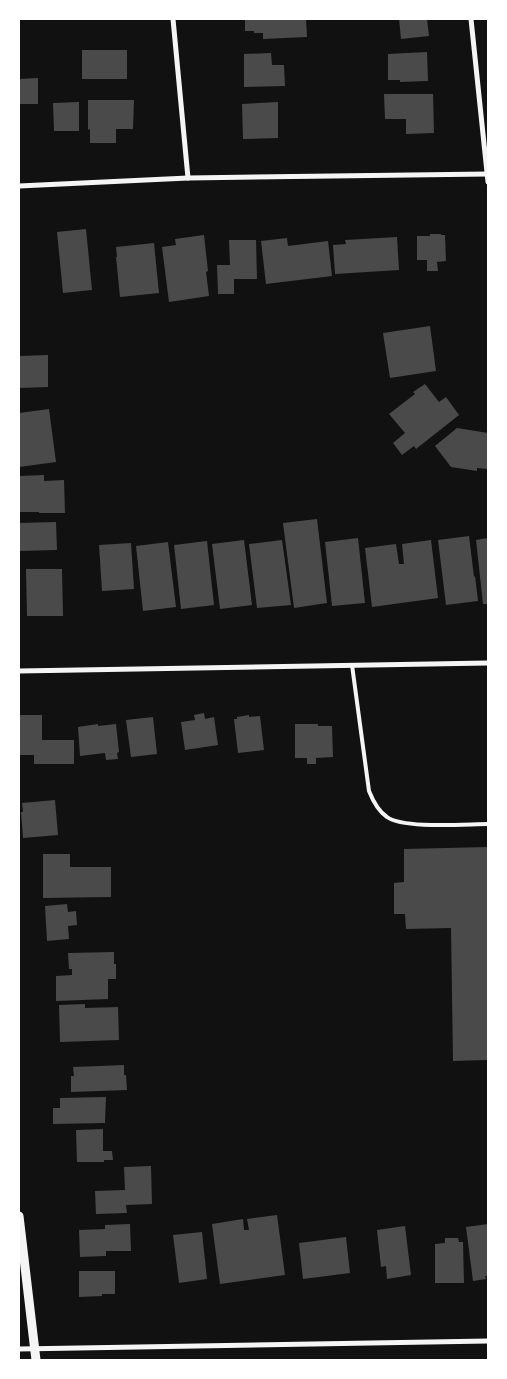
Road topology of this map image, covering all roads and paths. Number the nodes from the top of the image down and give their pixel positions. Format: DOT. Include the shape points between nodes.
graph roads {
  1 [pos="174,19"];
  2 [pos="471,19"];
  3 [pos="488,174"];
  4 [pos="188,178"];
  5 [pos="488,182"];
  6 [pos="19,186"];
  7 [pos="488,663"];
  8 [pos="352,665"];
  9 [pos="19,671"];
  10 [pos="488,824"];
  11 [pos="19,1216"];
  12 [pos="488,1341"];
  13 [pos="35,1348"];
  14 [pos="19,1349"];
  15 [pos="36,1360"];
  1 -- 4 [label="street"];
  2 -- 3 [label="street"];
  3 -- 4 [label="street"];
  3 -- 5 [label="street"];
  4 -- 6 [label="street"];
  7 -- 8 [label="street"];
  8 -- 9 [label="street"];
  8 -- 10 [label="lane" via="369,791 380,810 394,821 413,824"];
  11 -- 13 [label="street"];
  12 -- 13 [label="street"];
  13 -- 14 [label="street"];
  13 -- 15 [label="street"];
}
